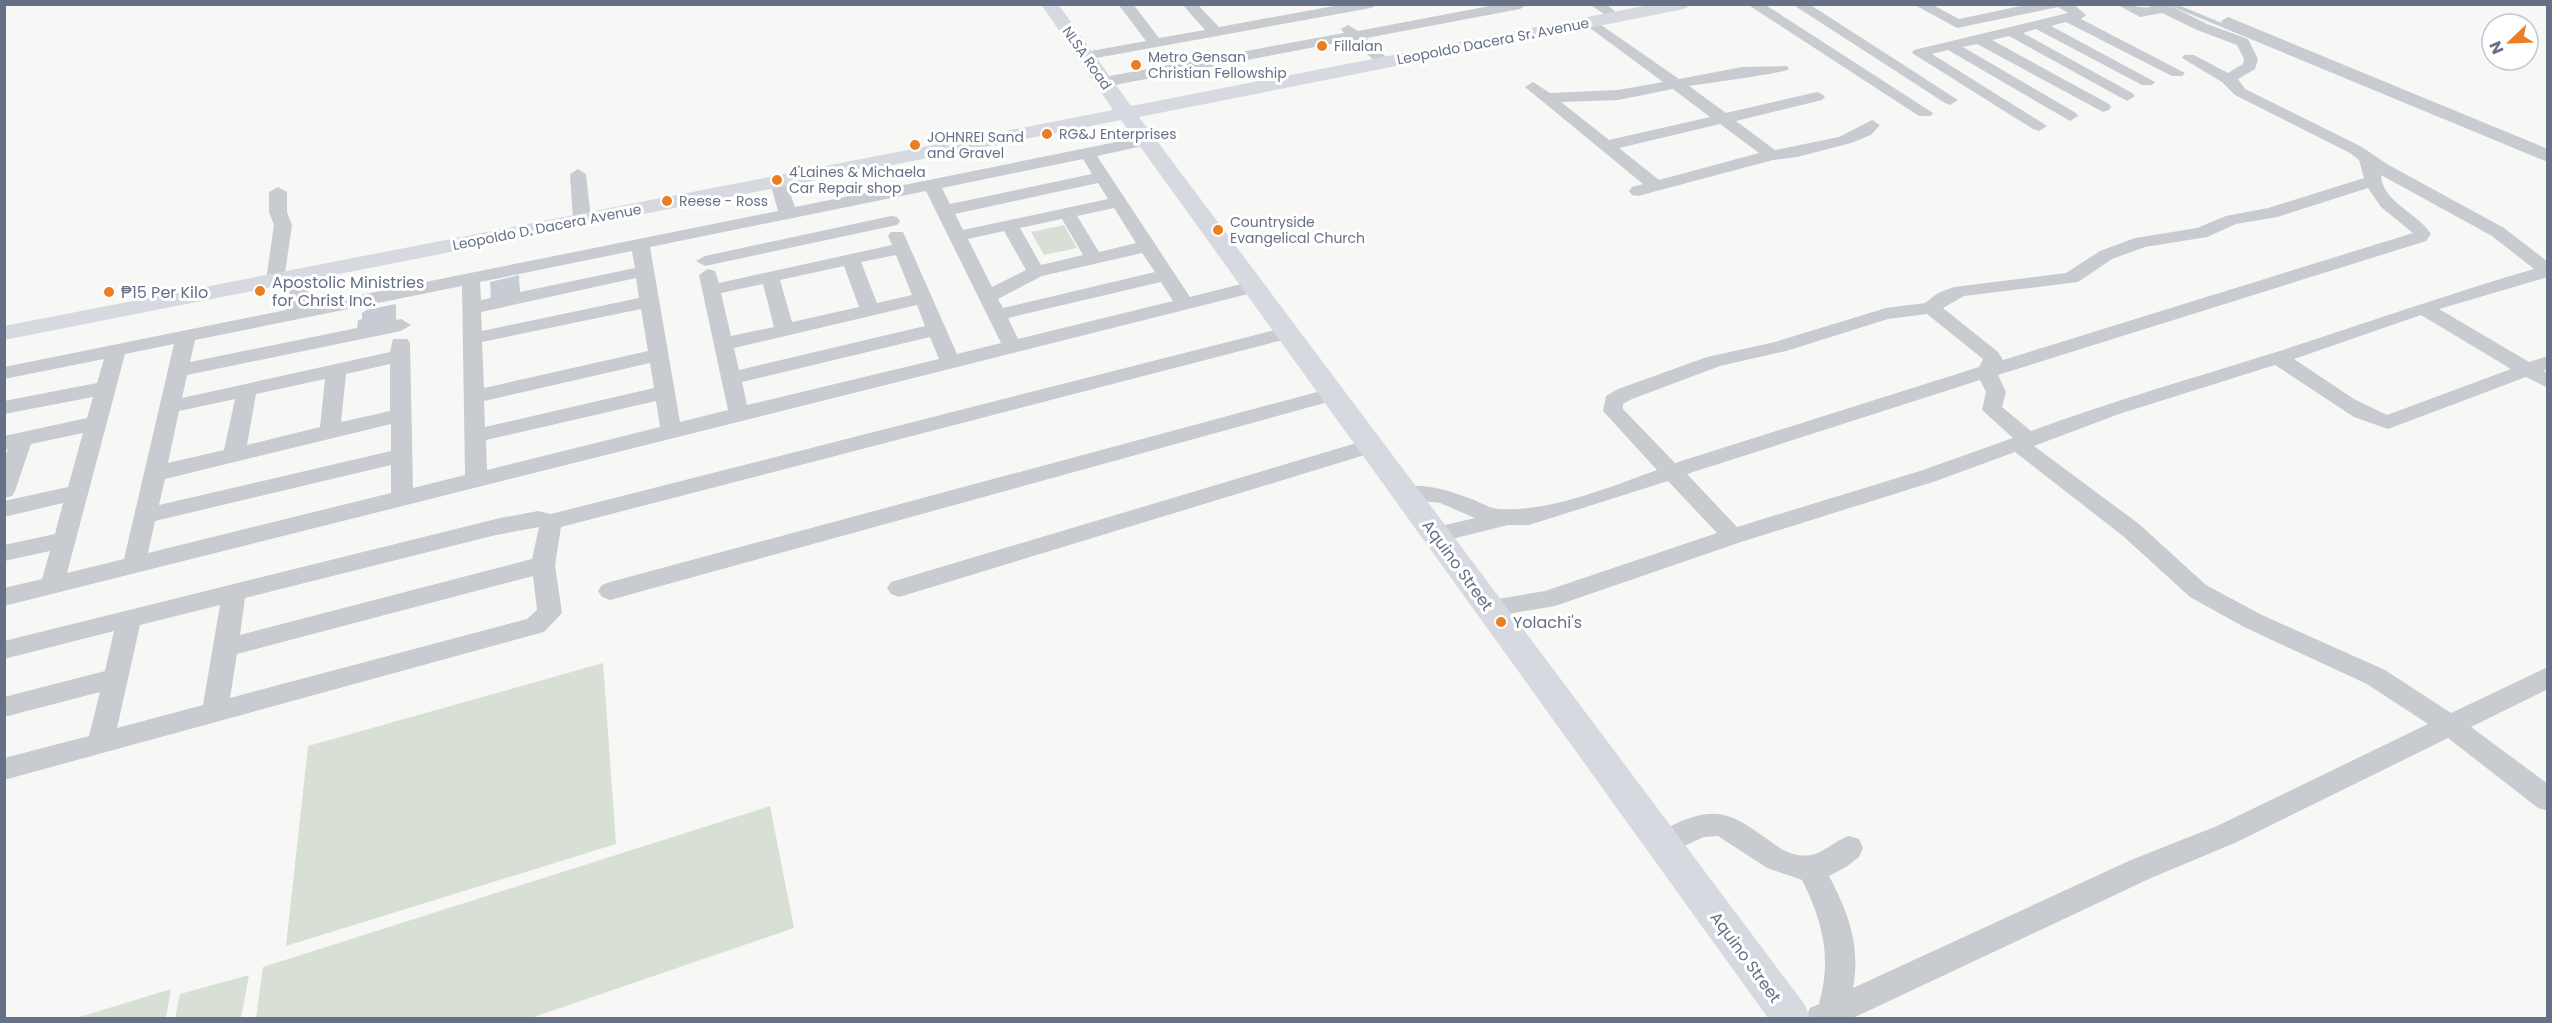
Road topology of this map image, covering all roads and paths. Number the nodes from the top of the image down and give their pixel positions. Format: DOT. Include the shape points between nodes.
graph roads {
  1 [pos="1049,4"];
  2 [pos="1125,4"];
  3 [pos="1189,4"];
  4 [pos="1371,4"];
  5 [pos="1519,4"];
  6 [pos="1754,4"];
  7 [pos="1798,4"];
  8 [pos="1920,4"];
  9 [pos="2063,4"];
  10 [pos="2124,4"];
  11 [pos="2186,4"];
  12 [pos="1680,5"];
  13 [pos="2042,5"];
  14 [pos="2157,6"];
  15 [pos="1260,10"];
  16 [pos="1330,12"];
  17 [pos="1594,13"];
  18 [pos="2071,19"];
  19 [pos="1272,22"];
  20 [pos="2039,26"];
  21 [pos="2010,31"];
  22 [pos="1215,33"];
  23 [pos="1355,36"];
  24 [pos="1851,38"];
  25 [pos="1978,38"];
  26 [pos="1155,43"];
  27 [pos="1817,44"];
  28 [pos="1948,44"];
  29 [pos="1085,56"];
  30 [pos="2189,58"];
  31 [pos="1384,62"];
  32 [pos="1782,69"];
  33 [pos="2177,73"];
  34 [pos="2230,80"];
  35 [pos="1104,82"];
  36 [pos="1676,82"];
  37 [pos="2012,82"];
  38 [pos="2147,82"];
  39 [pos="1533,87"];
  40 [pos="1979,90"];
  41 [pos="2127,96"];
  42 [pos="1817,97"];
  43 [pos="1546,98"];
  44 [pos="1905,101"];
  45 [pos="2103,107"];
  46 [pos="1125,112"];
  47 [pos="1924,113"];
  48 [pos="2070,116"];
  49 [pos="1721,118"];
  50 [pos="1872,125"];
  51 [pos="2040,126"];
  52 [pos="1146,141"];
  53 [pos="1606,146"];
  54 [pos="1087,153"];
  55 [pos="1772,155"];
  56 [pos="2547,155"];
  57 [pos="2367,159"];
  58 [pos="578,174"];
  59 [pos="1101,177"];
  60 [pos="2372,181"];
  61 [pos="778,182"];
  62 [pos="932,185"];
  63 [pos="1656,186"];
  64 [pos="1638,191"];
  65 [pos="279,192"];
  66 [pos="879,196"];
  67 [pos="1118,202"];
  68 [pos="944,211"];
  69 [pos="1066,213"];
  70 [pos="788,214"];
  71 [pos="582,220"];
  72 [pos="891,221"];
  73 [pos="1010,226"];
  74 [pos="698,233"];
  75 [pos="958,236"];
  76 [pos="640,244"];
  77 [pos="1146,246"];
  78 [pos="902,248"];
  79 [pos="1094,258"];
  80 [pos="851,259"];
  81 [pos="705,261"];
  82 [pos="645,271"];
  83 [pos="2547,271"];
  84 [pos="1036,272"];
  85 [pos="302,275"];
  86 [pos="1165,275"];
  87 [pos="770,277"];
  88 [pos="471,279"];
  89 [pos="275,280"];
  90 [pos="1253,287"];
  91 [pos="711,290"];
  92 [pos="404,292"];
  93 [pos="988,297"];
  94 [pos="923,298"];
  95 [pos="650,301"];
  96 [pos="1184,303"];
  97 [pos="472,308"];
  98 [pos="1931,308"];
  99 [pos="2423,308"];
  100 [pos="870,310"];
  101 [pos="295,314"];
  102 [pos="997,315"];
  103 [pos="400,326"];
  104 [pos="937,329"];
  105 [pos="785,330"];
  106 [pos="4,333"];
  107 [pos="1287,333"];
  108 [pos="186,337"];
  109 [pos="471,339"];
  110 [pos="724,344"];
  111 [pos="1012,346"];
  112 [pos="116,351"];
  113 [pos="400,356"];
  114 [pos="658,356"];
  115 [pos="2277,358"];
  116 [pos="950,362"];
  117 [pos="2539,366"];
  118 [pos="336,370"];
  119 [pos="177,371"];
  120 [pos="1986,372"];
  121 [pos="4,373"];
  122 [pos="732,378"];
  123 [pos="2547,382"];
  124 [pos="105,388"];
  125 [pos="247,390"];
  126 [pos="665,392"];
  127 [pos="1332,394"];
  128 [pos="472,397"];
  129 [pos="169,407"];
  130 [pos="4,408"];
  131 [pos="739,414"];
  132 [pos="400,415"];
  133 [pos="96,423"];
  134 [pos="330,431"];
  135 [pos="671,431"];
  136 [pos="475,436"];
  137 [pos="13,441"];
  138 [pos="2024,442"];
  139 [pos="1370,446"];
  140 [pos="234,454"];
  141 [pos="401,456"];
  142 [pos="1670,471"];
  143 [pos="154,474"];
  144 [pos="476,478"];
  145 [pos="4,491"];
  146 [pos="76,493"];
  147 [pos="1405,494"];
  148 [pos="402,497"];
  149 [pos="4,509"];
  150 [pos="145,516"];
  151 [pos="1507,518"];
  152 [pos="551,522"];
  153 [pos="1436,535"];
  154 [pos="1733,536"];
  155 [pos="63,540"];
  156 [pos="4,554"];
  157 [pos="134,565"];
  158 [pos="543,565"];
  159 [pos="52,585"];
  160 [pos="898,588"];
  161 [pos="610,591"];
  162 [pos="234,592"];
  163 [pos="4,597"];
  164 [pos="1489,608"];
  165 [pos="130,617"];
  166 [pos="225,648"];
  167 [pos="4,650"];
  168 [pos="2547,677"];
  169 [pos="116,678"];
  170 [pos="4,707"];
  171 [pos="215,713"];
  172 [pos="2451,726"];
  173 [pos="100,744"];
  174 [pos="4,769"];
  175 [pos="2547,800"];
  176 [pos="1662,844"];
  177 [pos="1849,848"];
  178 [pos="1811,870"];
  179 [pos="1826,1016"];
  180 [pos="1791,1018"];
  1 -- 29 [label="main road, NLSA Road"];
  2 -- 26 [label="street"];
  3 -- 22 [label="street"];
  4 -- 16 [label="street"];
  5 -- 23 [label="street"];
  6 -- 27 [label="street"];
  7 -- 24 [label="street"];
  8 -- 13 [label="street" via="1957,24"];
  9 -- 18 [label="street" via="2080,14"];
  10 -- 14 [label="street" via="2140,13 2156,11"];
  11 -- 56 [label="street"];
  12 -- 17 [label="main road, Leopoldo Dacera Sr. Avenue" via="1616,18"];
  14 -- 34 [label="street" via="2243,42 2250,66"];
  15 -- 19 [label="street"];
  16 -- 19 [label="street"];
  16 -- 23 [label="street"];
  17 -- 31 [label="main road, Leopoldo Dacera Sr. Avenue"];
  17 -- 36 [label="street"];
  18 -- 20 [label="street"];
  18 -- 33 [label="street"];
  19 -- 22 [label="street"];
  20 -- 21 [label="street"];
  20 -- 38 [label="street"];
  21 -- 25 [label="street"];
  21 -- 41 [label="street"];
  22 -- 26 [label="street"];
  23 -- 31 [label="street"];
  23 -- 35 [label="street"];
  24 -- 27 [label="street"];
  24 -- 44 [label="street" via="1943,96"];
  25 -- 28 [label="street"];
  25 -- 45 [label="street"];
  26 -- 29 [label="street"];
  27 -- 44 [label="street"];
  28 -- 37 [label="street"];
  28 -- 40 [label="street" via="1919,53"];
  29 -- 35 [label="main road, NLSA Road"];
  30 -- 34 [label="street"];
  31 -- 46 [label="main road, Leopoldo Dacera Sr. Avenue"];
  32 -- 36 [label="street"];
  34 -- 57 [label="street" via="2240,92"];
  35 -- 46 [label="main road, NLSA Road"];
  36 -- 43 [label="street" via="1630,93"];
  36 -- 49 [label="street"];
  37 -- 40 [label="street"];
  37 -- 48 [label="street"];
  39 -- 43 [label="street"];
  40 -- 51 [label="street"];
  42 -- 49 [label="street"];
  43 -- 53 [label="street"];
  44 -- 47 [label="street"];
  46 -- 52 [label="main road, Aquino Street"];
  46 -- 61 [label="main road, Leopoldo D. Dacera Avenue"];
  49 -- 53 [label="street"];
  49 -- 55 [label="street"];
  50 -- 55 [label="street" via="1845,140"];
  52 -- 54 [label="street"];
  52 -- 90 [label="main road, Aquino Street"];
  53 -- 63 [label="street"];
  54 -- 59 [label="street"];
  54 -- 62 [label="street"];
  55 -- 63 [label="street"];
  57 -- 60 [label="street"];
  57 -- 83 [label="street" via="2498,232"];
  58 -- 71 [label="street"];
  59 -- 67 [label="street"];
  59 -- 68 [label="street"];
  60 -- 98 [label="street" via="2271,213 2232,220 2201,233 2141,242 2106,255 2071,278 1961,291"];
  60 -- 120 [label="street" via="2387,203 2419,229 2420,237"];
  61 -- 70 [label="street"];
  61 -- 71 [label="main road, Leopoldo D. Dacera Avenue"];
  62 -- 66 [label="street"];
  62 -- 68 [label="street"];
  63 -- 64 [label="street"];
  65 -- 89 [label="street" via="278,212 283,225"];
  66 -- 70 [label="street"];
  66 -- 72 [label="street"];
  67 -- 69 [label="street"];
  67 -- 77 [label="street"];
  68 -- 75 [label="street"];
  69 -- 73 [label="street"];
  69 -- 79 [label="street"];
  70 -- 74 [label="street"];
  71 -- 85 [label="main road, Leopoldo D. Dacera Avenue"];
  72 -- 78 [label="street"];
  72 -- 81 [label="street"];
  73 -- 75 [label="street"];
  73 -- 84 [label="street"];
  74 -- 76 [label="street"];
  74 -- 81 [label="street"];
  75 -- 93 [label="street"];
  76 -- 82 [label="street"];
  76 -- 88 [label="street"];
  77 -- 79 [label="street"];
  77 -- 86 [label="street"];
  78 -- 80 [label="street"];
  78 -- 94 [label="street"];
  79 -- 84 [label="street"];
  80 -- 87 [label="street"];
  80 -- 100 [label="street"];
  81 -- 91 [label="street"];
  82 -- 95 [label="street"];
  82 -- 97 [label="street"];
  83 -- 99 [label="street"];
  84 -- 93 [label="street"];
  85 -- 89 [label="main road, Leopoldo D. Dacera Avenue"];
  85 -- 101 [label="street"];
  86 -- 96 [label="street"];
  86 -- 102 [label="street"];
  87 -- 91 [label="street"];
  87 -- 105 [label="street"];
  88 -- 92 [label="street"];
  88 -- 97 [label="street"];
  89 -- 106 [label="main road, Leopoldo D. Dacera Avenue"];
  90 -- 96 [label="street"];
  90 -- 107 [label="main road, Aquino Street"];
  91 -- 110 [label="street"];
  92 -- 101 [label="street"];
  92 -- 103 [label="street"];
  93 -- 102 [label="street"];
  94 -- 100 [label="street"];
  94 -- 104 [label="street"];
  95 -- 109 [label="street"];
  95 -- 114 [label="street"];
  96 -- 111 [label="street"];
  97 -- 109 [label="street"];
  98 -- 120 [label="street" via="1992,356"];
  98 -- 142 [label="street" via="1886,314 1779,347 1714,361 1613,401 1613,411"];
  99 -- 115 [label="street"];
  99 -- 117 [label="street"];
  100 -- 105 [label="street"];
  101 -- 108 [label="street"];
  102 -- 111 [label="street"];
  103 -- 113 [label="street"];
  103 -- 119 [label="street"];
  104 -- 116 [label="street"];
  104 -- 122 [label="street"];
  105 -- 110 [label="street"];
  107 -- 127 [label="main road, Aquino Street"];
  107 -- 152 [label="street"];
  108 -- 112 [label="street"];
  108 -- 119 [label="street"];
  109 -- 128 [label="street"];
  110 -- 122 [label="street"];
  111 -- 116 [label="street"];
  112 -- 121 [label="street"];
  112 -- 124 [label="street"];
  113 -- 118 [label="street"];
  113 -- 132 [label="street"];
  114 -- 126 [label="street"];
  114 -- 128 [label="street"];
  115 -- 117 [label="street" via="2364,413 2388,422"];
  115 -- 138 [label="street" via="2112,409"];
  116 -- 131 [label="street"];
  117 -- 123 [label="street"];
  118 -- 125 [label="street"];
  118 -- 134 [label="street"];
  119 -- 129 [label="street"];
  120 -- 138 [label="street" via="1996,392 1992,410"];
  120 -- 142 [label="street"];
  122 -- 131 [label="street"];
  124 -- 130 [label="street"];
  124 -- 133 [label="street"];
  125 -- 129 [label="street"];
  125 -- 140 [label="street"];
  126 -- 135 [label="street"];
  126 -- 136 [label="street"];
  127 -- 139 [label="main road, Aquino Street"];
  127 -- 161 [label="street"];
  128 -- 136 [label="street"];
  129 -- 143 [label="street"];
  131 -- 135 [label="street"];
  132 -- 134 [label="street"];
  132 -- 141 [label="street"];
  133 -- 137 [label="street"];
  133 -- 146 [label="street"];
  134 -- 140 [label="street"];
  135 -- 144 [label="street"];
  136 -- 144 [label="street"];
  137 -- 145 [label="street"];
  138 -- 154 [label="street" via="1873,494"];
  138 -- 172 [label="street" via="2198,591 2275,631 2358,667"];
  139 -- 147 [label="main road, Aquino Street"];
  139 -- 160 [label="street"];
  140 -- 143 [label="street"];
  141 -- 148 [label="street"];
  141 -- 150 [label="street"];
  142 -- 151 [label="street" via="1626,489 1529,517"];
  142 -- 154 [label="street"];
  143 -- 150 [label="street"];
  144 -- 148 [label="street"];
  146 -- 149 [label="street"];
  146 -- 155 [label="street"];
  147 -- 151 [label="street" via="1443,496 1476,511"];
  147 -- 153 [label="main road, Aquino Street"];
  148 -- 157 [label="street"];
  150 -- 157 [label="street"];
  151 -- 153 [label="street"];
  152 -- 158 [label="street"];
  152 -- 162 [label="street" via="538,519 506,525"];
  153 -- 164 [label="main road, Aquino Street"];
  154 -- 164 [label="street" via="1547,600"];
  155 -- 156 [label="street"];
  155 -- 159 [label="street"];
  157 -- 159 [label="street"];
  158 -- 166 [label="street"];
  158 -- 171 [label="street" via="550,613 535,626"];
  159 -- 163 [label="street"];
  162 -- 165 [label="street"];
  162 -- 166 [label="street"];
  164 -- 176 [label="main road, Aquino Street"];
  165 -- 167 [label="street"];
  165 -- 169 [label="street"];
  166 -- 171 [label="street"];
  168 -- 172 [label="street"];
  169 -- 170 [label="street"];
  169 -- 173 [label="street"];
  171 -- 173 [label="street"];
  172 -- 175 [label="street"];
  172 -- 179 [label="street" via="2193,850 2141,869"];
  173 -- 174 [label="street"];
  176 -- 178 [label="street" via="1705,826 1720,825 1779,861"];
  176 -- 180 [label="main road, Aquino Street"];
  177 -- 178 [label="street" via="1836,860"];
  178 -- 179 [label="street" via="1840,930 1839,990"];
}
